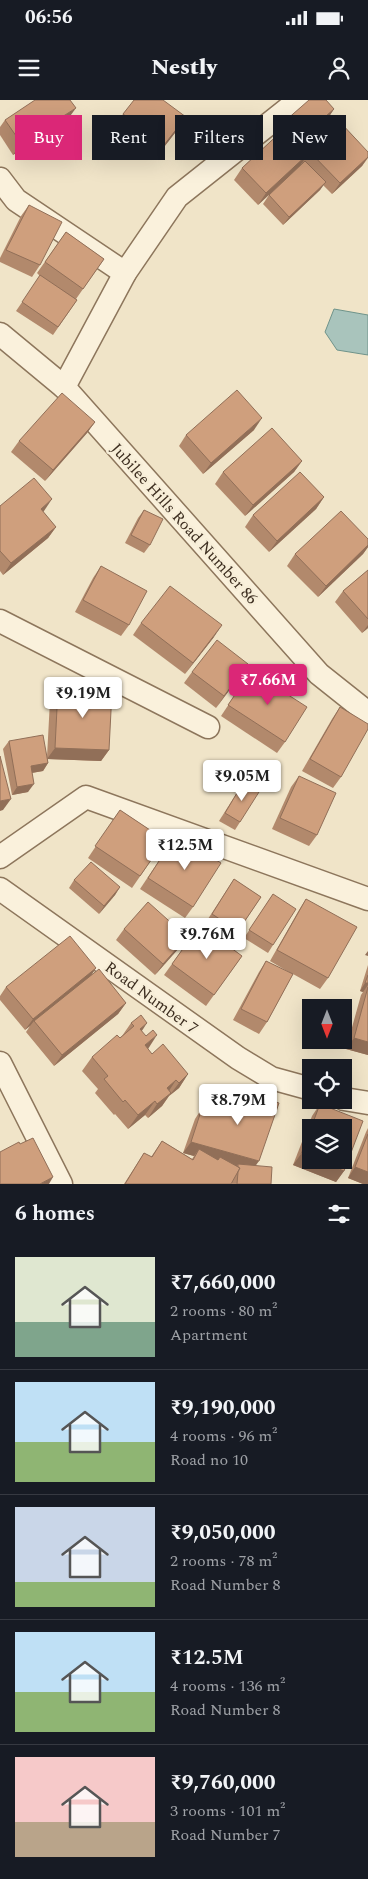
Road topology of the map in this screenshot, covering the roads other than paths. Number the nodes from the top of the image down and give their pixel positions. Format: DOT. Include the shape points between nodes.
graph roads {
  1 [pos="299,100"];
  2 [pos="0,179"];
  3 [pos="125,273"];
  4 [pos="0,334"];
  5 [pos="64,387"];
  6 [pos="0,621"];
  7 [pos="368,713"];
  8 [pos="208,727"];
  9 [pos="0,857"];
  10 [pos="0,888"];
  11 [pos="368,899"];
  12 [pos="0,1063"];
  13 [pos="302,1087"];
  14 [pos="352,1100"];
  15 [pos="368,1103"];
  16 [pos="61,1184"];
  1 -- 3 [label="street" via="177,197"];
  2 -- 3 [label="street" via="16,200"];
  3 -- 5 [label="street"];
  4 -- 5 [label="street, Jubilee Hills Road Number 86"];
  5 -- 7 [label="street, Jubilee Hills Road Number 86" via="319,674"];
  6 -- 8 [label="street"];
  9 -- 11 [label="street" via="86,797"];
  10 -- 13 [label="street, Road Number 7" via="238,1058 271,1078"];
  12 -- 16 [label="street"];
  14 -- 15 [label="street"];
}
